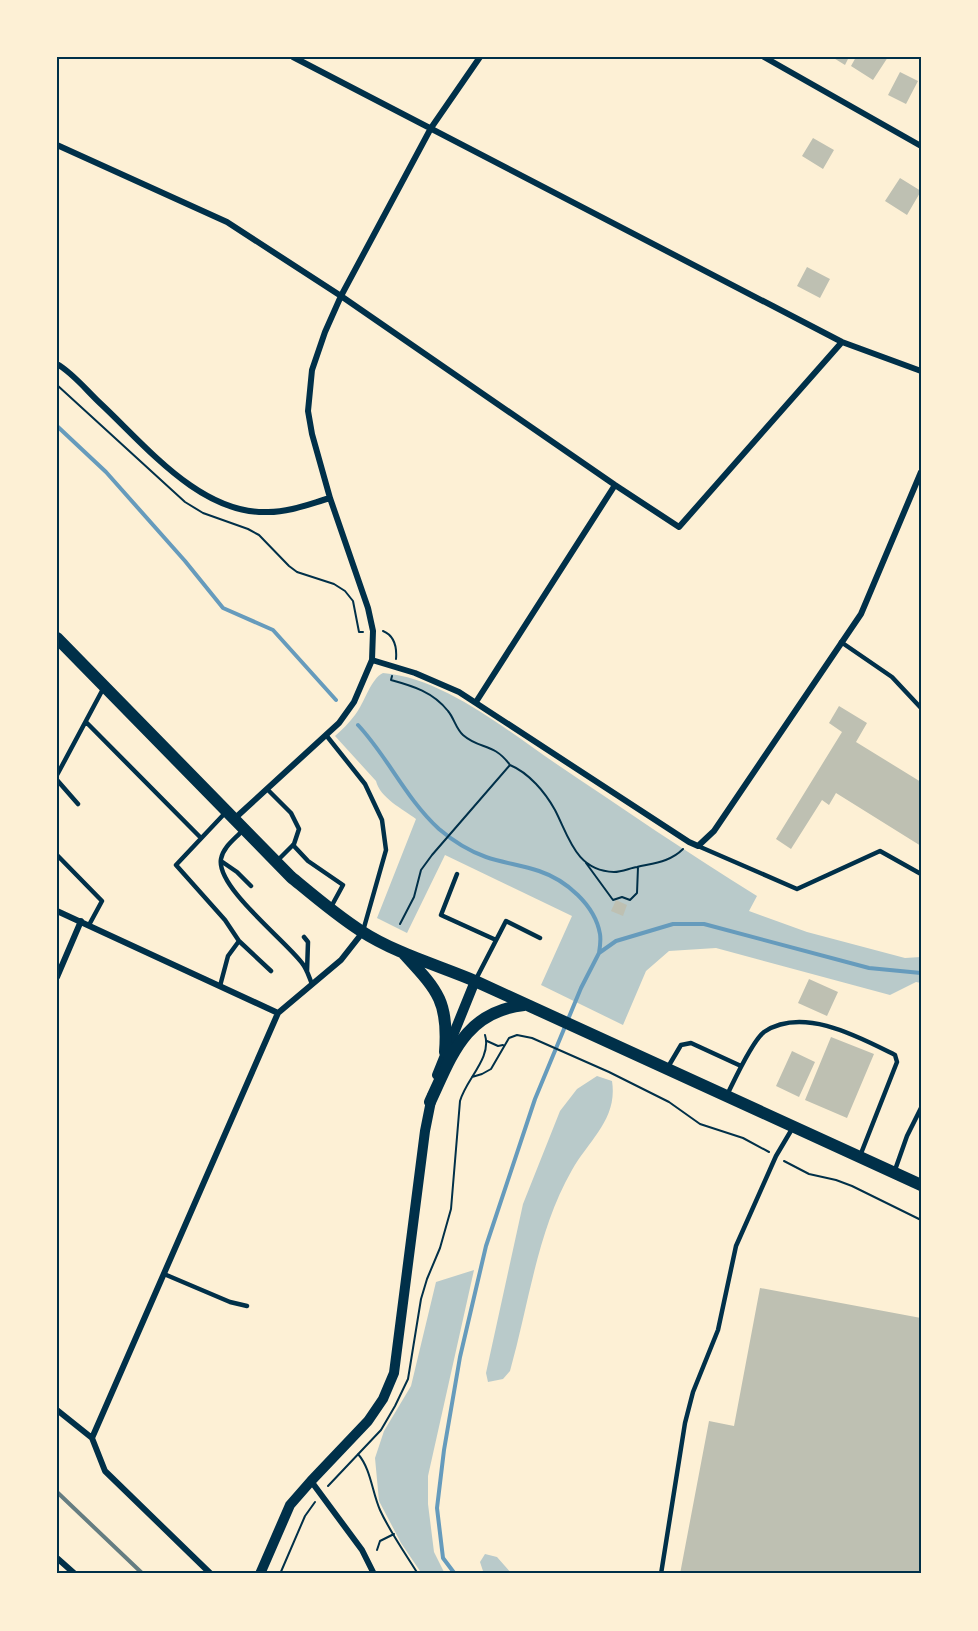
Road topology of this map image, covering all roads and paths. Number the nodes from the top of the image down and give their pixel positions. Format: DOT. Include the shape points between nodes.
graph roads {
  1 [pos="294,57"];
  2 [pos="480,57"];
  3 [pos="764,57"];
  4 [pos="431,128"];
  5 [pos="57,145"];
  6 [pos="921,146"];
  7 [pos="341,296"];
  8 [pos="842,342"];
  9 [pos="57,364"];
  10 [pos="921,372"];
  11 [pos="921,472"];
  12 [pos="615,485"];
  13 [pos="330,498"];
  14 [pos="383,631"];
  15 [pos="57,638"];
  16 [pos="841,642"];
  17 [pos="396,656"];
  18 [pos="372,660"];
  19 [pos="392,675"];
  20 [pos="105,687"];
  21 [pos="476,702"];
  22 [pos="921,708"];
  23 [pos="86,722"];
  24 [pos="326,735"];
  25 [pos="510,765"];
  26 [pos="57,775"];
  27 [pos="57,780"];
  28 [pos="268,790"];
  29 [pos="78,804"];
  30 [pos="230,816"];
  31 [pos="243,830"];
  32 [pos="201,838"];
  33 [pos="689,842"];
  34 [pos="293,845"];
  35 [pos="698,846"];
  36 [pos="57,855"];
  37 [pos="221,861"];
  38 [pos="585,861"];
  39 [pos="276,862"];
  40 [pos="638,866"];
  41 [pos="457,874"];
  42 [pos="921,874"];
  43 [pos="251,886"];
  44 [pos="330,909"];
  45 [pos="57,911"];
  46 [pos="81,921"];
  47 [pos="400,924"];
  48 [pos="89,925"];
  49 [pos="363,932"];
  50 [pos="304,937"];
  51 [pos="540,938"];
  52 [pos="496,940"];
  53 [pos="239,941"];
  54 [pos="401,951"];
  55 [pos="271,971"];
  56 [pos="307,972"];
  57 [pos="57,977"];
  58 [pos="475,981"];
  59 [pos="312,984"];
  60 [pos="220,986"];
  61 [pos="525,1004"];
  62 [pos="278,1013"];
  63 [pos="483,1030"];
  64 [pos="487,1041"];
  65 [pos="504,1045"];
  66 [pos="445,1052"];
  67 [pos="741,1066"];
  68 [pos="667,1068"];
  69 [pos="471,1077"];
  70 [pos="727,1095"];
  71 [pos="430,1102"];
  72 [pos="921,1108"];
  73 [pos="794,1127"];
  74 [pos="776,1156"];
  75 [pos="859,1157"];
  76 [pos="894,1173"];
  77 [pos="921,1185"];
  78 [pos="921,1220"];
  79 [pos="164,1274"];
  80 [pos="247,1306"];
  81 [pos="57,1410"];
  82 [pos="92,1438"];
  83 [pos="358,1454"];
  84 [pos="338,1475"];
  85 [pos="310,1481"];
  86 [pos="305,1516"];
  87 [pos="394,1534"];
  88 [pos="378,1550"];
  89 [pos="57,1557"];
  90 [pos="75,1574"];
  91 [pos="211,1574"];
  92 [pos="260,1574"];
  93 [pos="280,1574"];
  94 [pos="374,1574"];
  95 [pos="418,1574"];
  96 [pos="661,1574"];
  1 -- 4 [label="street"];
  2 -- 4 [label="street"];
  3 -- 6 [label="street"];
  4 -- 7 [label="street"];
  4 -- 8 [label="street"];
  5 -- 7 [label="street" via="227,222"];
  7 -- 12 [label="street"];
  7 -- 13 [label="street" via="312,370 308,411"];
  8 -- 10 [label="street"];
  8 -- 12 [label="street" via="679,527"];
  9 -- 13 [label="street" via="204,496 252,512 293,510"];
  11 -- 16 [label="street" via="861,614"];
  12 -- 21 [label="street"];
  13 -- 18 [label="street" via="368,608 373,631"];
  14 -- 17 [label="path" via="395,642"];
  15 -- 20 [label="main road"];
  16 -- 22 [label="lane" via="892,677"];
  16 -- 35 [label="street" via="714,831"];
  18 -- 21 [label="street" via="438,681"];
  18 -- 24 [label="street" via="354,702"];
  19 -- 25 [label="path" via="391,680 435,697 465,737 502,754"];
  20 -- 23 [label="lane"];
  20 -- 30 [label="main road"];
  21 -- 33 [label="street"];
  23 -- 26 [label="lane"];
  23 -- 32 [label="lane"];
  24 -- 28 [label="street"];
  24 -- 49 [label="lane" via="366,784 382,820 386,850"];
  25 -- 38 [label="path" via="545,794 570,844"];
  25 -- 47 [label="path" via="421,870 414,897"];
  27 -- 29 [label="lane"];
  28 -- 30 [label="street"];
  28 -- 34 [label="lane" via="291,813 298,829"];
  30 -- 31 [label="main road"];
  30 -- 32 [label="lane"];
  31 -- 37 [label="lane" via="224,851"];
  31 -- 39 [label="main road"];
  32 -- 53 [label="lane" via="176,865"];
  33 -- 35 [label="street"];
  33 -- 40 [label="path" via="664,862"];
  34 -- 39 [label="lane"];
  34 -- 44 [label="lane" via="308,861 343,885"];
  35 -- 42 [label="lane" via="798,888 880,851"];
  36 -- 48 [label="lane" via="102,901"];
  37 -- 43 [label="lane"];
  37 -- 56 [label="lane" via="231,886"];
  38 -- 40 [label="path" via="615,872"];
  38 -- 40 [label="path" via="613,900 630,900 637,893"];
  39 -- 44 [label="main road"];
  41 -- 52 [label="lane" via="441,915"];
  44 -- 49 [label="main road"];
  45 -- 46 [label="street"];
  46 -- 48 [label="street"];
  46 -- 57 [label="street"];
  48 -- 60 [label="street"];
  49 -- 54 [label="main road"];
  49 -- 59 [label="street" via="341,960"];
  50 -- 56 [label="lane" via="308,942"];
  51 -- 52 [label="lane" via="506,921"];
  52 -- 58 [label="lane"];
  53 -- 55 [label="lane"];
  53 -- 60 [label="lane" via="228,956"];
  54 -- 58 [label="main road"];
  54 -- 66 [label="main road" via="431,984 441,1002 447,1028"];
  56 -- 59 [label="lane"];
  58 -- 61 [label="main road"];
  58 -- 66 [label="street"];
  59 -- 62 [label="street"];
  60 -- 62 [label="street"];
  61 -- 68 [label="main road"];
  61 -- 71 [label="main road" via="510,1006 476,1023 451,1057"];
  62 -- 79 [label="street"];
  63 -- 64 [label="path"];
  64 -- 65 [label="path"];
  64 -- 69 [label="path" via="484,1057"];
  65 -- 69 [label="path" via="491,1069"];
  65 -- 74 [label="path" via="517,1035 532,1038 677,1106 700,1124 743,1138"];
  66 -- 71 [label="street"];
  67 -- 68 [label="lane" via="691,1043 681,1045"];
  67 -- 70 [label="lane"];
  67 -- 75 [label="lane" via="763,1033 781,1025 809,1022 842,1029 895,1055 897,1062"];
  68 -- 70 [label="main road"];
  69 -- 83 [label="path" via="460,1101 451,1209 421,1299 408,1379 388,1420"];
  70 -- 73 [label="main road"];
  71 -- 85 [label="street" via="394,1373 368,1421"];
  72 -- 76 [label="lane"];
  73 -- 74 [label="lane"];
  73 -- 75 [label="main road"];
  74 -- 78 [label="path" via="797,1170 852,1186"];
  74 -- 96 [label="lane" via="731,1262 718,1330 693,1392"];
  75 -- 76 [label="main road"];
  76 -- 77 [label="main road"];
  79 -- 80 [label="lane"];
  79 -- 82 [label="street"];
  81 -- 82 [label="street"];
  82 -- 91 [label="street" via="105,1471"];
  83 -- 84 [label="path"];
  83 -- 87 [label="path" via="365,1462 380,1511"];
  85 -- 92 [label="street" via="290,1505"];
  85 -- 94 [label="street" via="357,1543"];
  86 -- 93 [label="path"];
  87 -- 88 [label="path" via="380,1541"];
  87 -- 95 [label="path"];
  89 -- 90 [label="street"];
}
